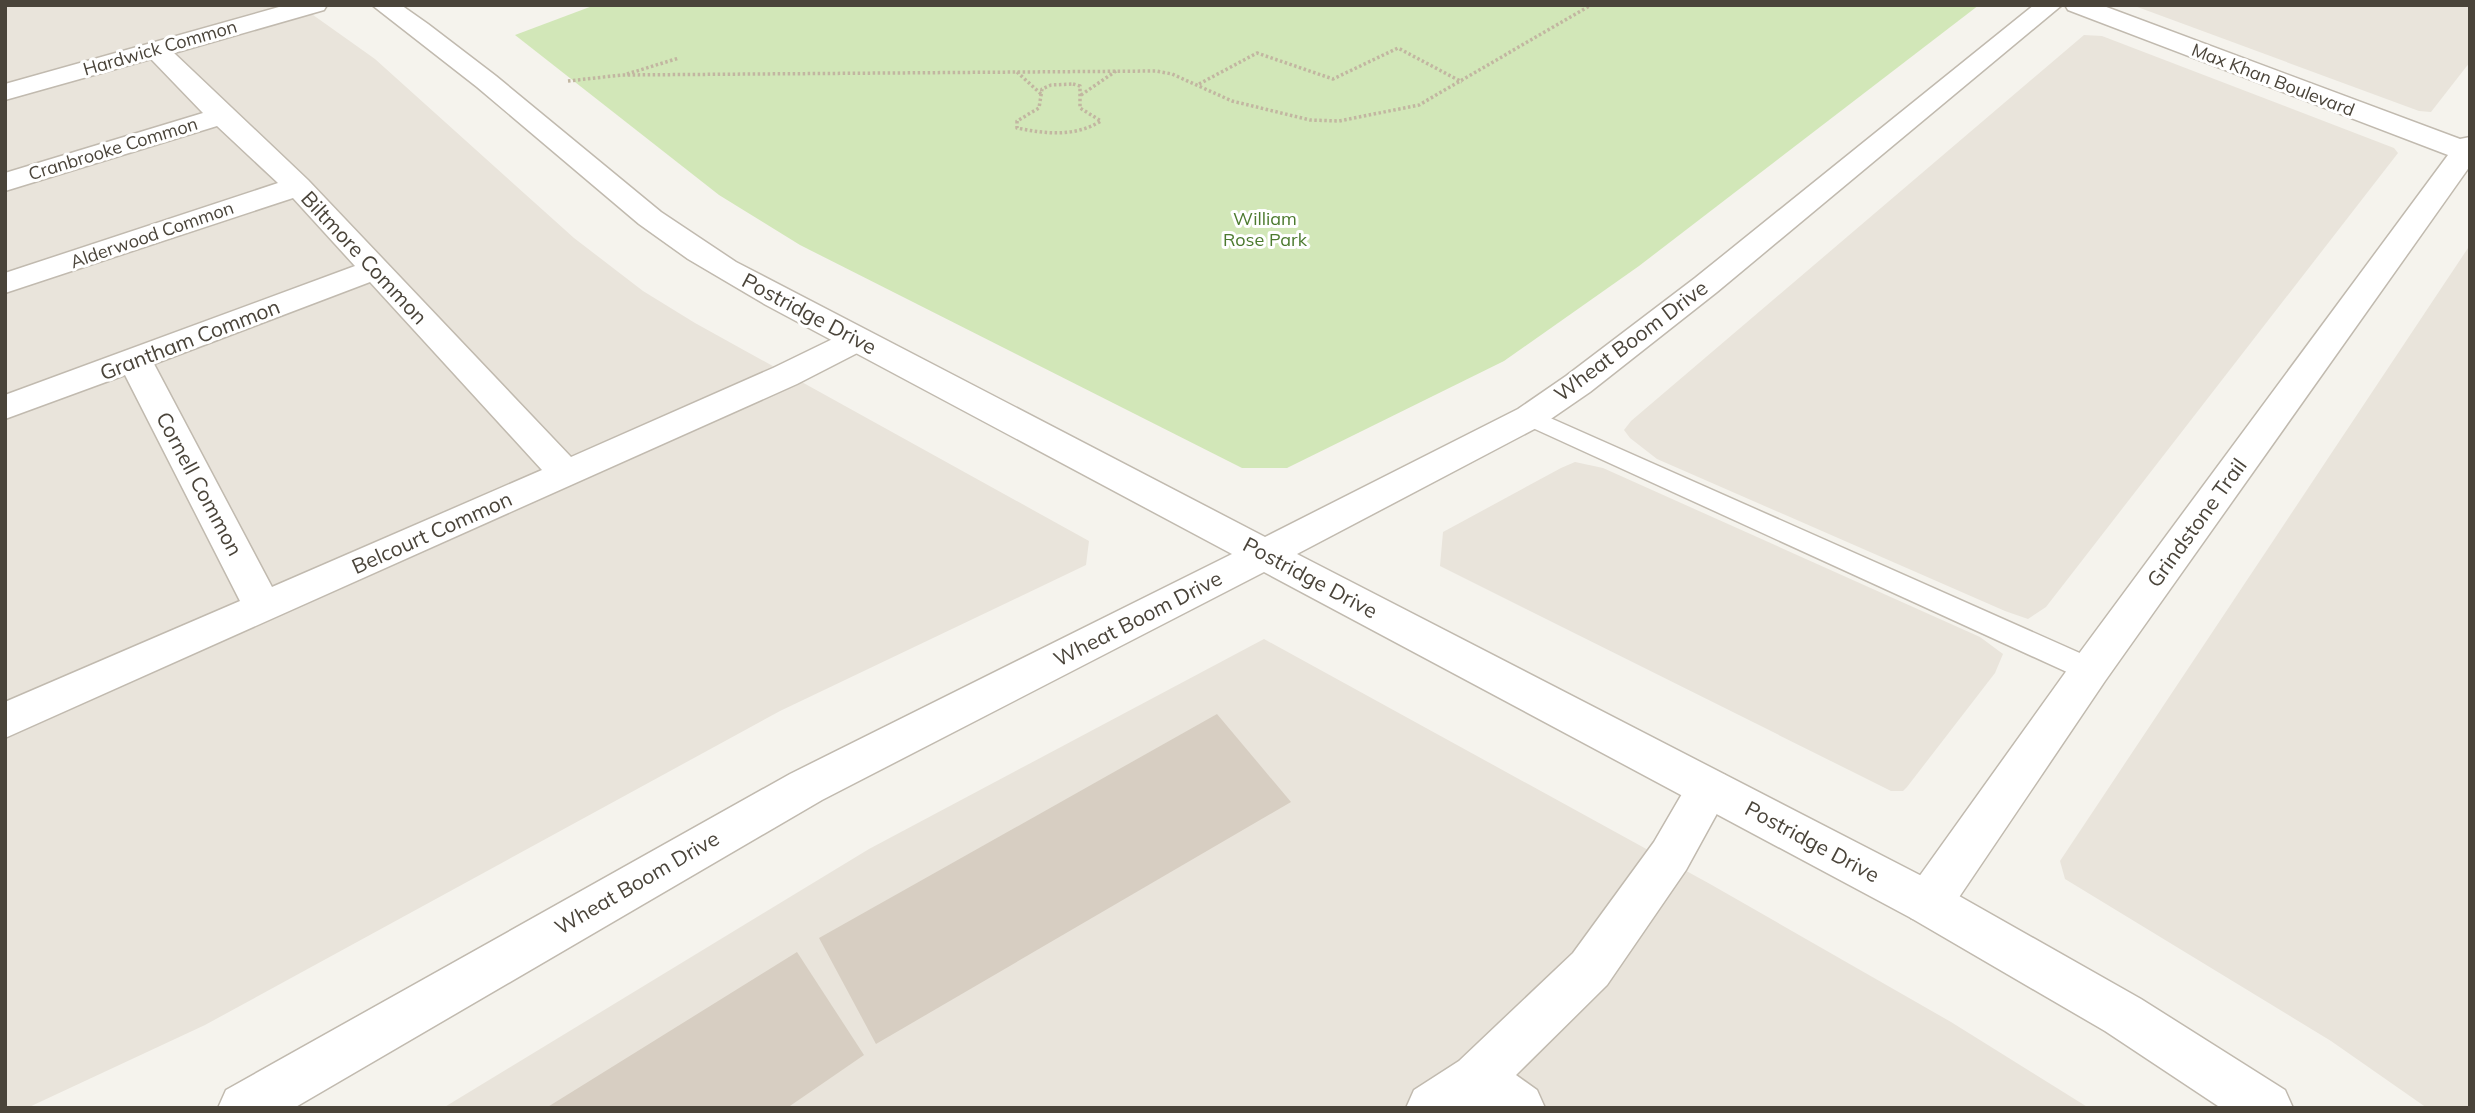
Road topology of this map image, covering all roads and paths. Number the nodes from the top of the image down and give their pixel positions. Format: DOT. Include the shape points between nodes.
graph roads {
  1 [pos="315,5"];
  2 [pos="384,5"];
  3 [pos="1591,5"];
  4 [pos="2050,5"];
  5 [pos="2077,5"];
  6 [pos="155,49"];
  7 [pos="679,58"];
  8 [pos="858,64"];
  9 [pos="1016,71"];
  10 [pos="1117,71"];
  11 [pos="855,72"];
  12 [pos="622,75"];
  13 [pos="568,81"];
  14 [pos="1462,82"];
  15 [pos="1198,84"];
  16 [pos="5,92"];
  17 [pos="1041,95"];
  18 [pos="1081,95"];
  19 [pos="222,116"];
  20 [pos="2468,150"];
  21 [pos="5,182"];
  22 [pos="298,186"];
  23 [pos="374,270"];
  24 [pos="5,284"];
  25 [pos="857,341"];
  26 [pos="135,360"];
  27 [pos="5,408"];
  28 [pos="1530,417"];
  29 [pos="566,474"];
  30 [pos="1264,554"];
  31 [pos="263,608"];
  32 [pos="2090,670"];
  33 [pos="5,721"];
  34 [pos="1709,788"];
  35 [pos="1928,903"];
  36 [pos="1477,1078"];
  37 [pos="244,1108"];
  38 [pos="1432,1108"];
  39 [pos="1519,1108"];
  40 [pos="2267,1108"];
  1 -- 6 [label="street, Hardwick Common"];
  2 -- 25 [label="street, Postridge Drive" via="443,46 662,227 730,271"];
  3 -- 14 [label="path"];
  4 -- 28 [label="street, Wheat Boom Drive" via="1695,293"];
  5 -- 20 [label="street, Max Khan Boulevard"];
  6 -- 16 [label="street, Hardwick Common"];
  6 -- 19 [label="street, Biltmore Common"];
  7 -- 12 [label="path"];
  8 -- 11 [label="path"];
  9 -- 10 [label="path"];
  9 -- 11 [label="path"];
  9 -- 17 [label="path"];
  10 -- 15 [label="path" via="1172,74"];
  10 -- 18 [label="path"];
  11 -- 12 [label="path"];
  12 -- 13 [label="path"];
  14 -- 15 [label="path" via="1419,105 1339,121 1310,120 1232,101"];
  14 -- 15 [label="path" via="1398,48 1333,79 1257,53"];
  17 -- 18 [label="path" via="1042,89 1062,84 1080,86"];
  17 -- 18 [label="path" via="1039,108 1017,121 1017,128 1056,132 1093,127 1101,121 1080,108"];
  19 -- 21 [label="street, Cranbrooke Common"];
  19 -- 22 [label="street, Biltmore Common"];
  20 -- 32 [label="street, Grindstone Trail"];
  22 -- 23 [label="street, Biltmore Common"];
  22 -- 24 [label="street, Alderwood Common"];
  23 -- 26 [label="street, Grantham Common"];
  23 -- 29 [label="street, Biltmore Common"];
  25 -- 29 [label="street, Belcourt Common"];
  25 -- 30 [label="street, Postridge Drive"];
  26 -- 27 [label="street, Grantham Common"];
  26 -- 31 [label="street, Cornell Common"];
  28 -- 30 [label="street, Wheat Boom Drive"];
  28 -- 32 [label="lane"];
  29 -- 31 [label="street, Belcourt Common"];
  30 -- 34 [label="street, Postridge Drive"];
  30 -- 37 [label="street, Wheat Boom Drive" via="806,787"];
  31 -- 33 [label="street, Belcourt Common"];
  32 -- 35 [label="street, Grindstone Trail"];
  34 -- 35 [label="street, Postridge Drive"];
  34 -- 36 [label="street" via="1670,856 1590,969"];
  35 -- 40 [label="street, Postridge Drive" via="2123,1015"];
  36 -- 38 [label="street"];
  36 -- 39 [label="street"];
}
